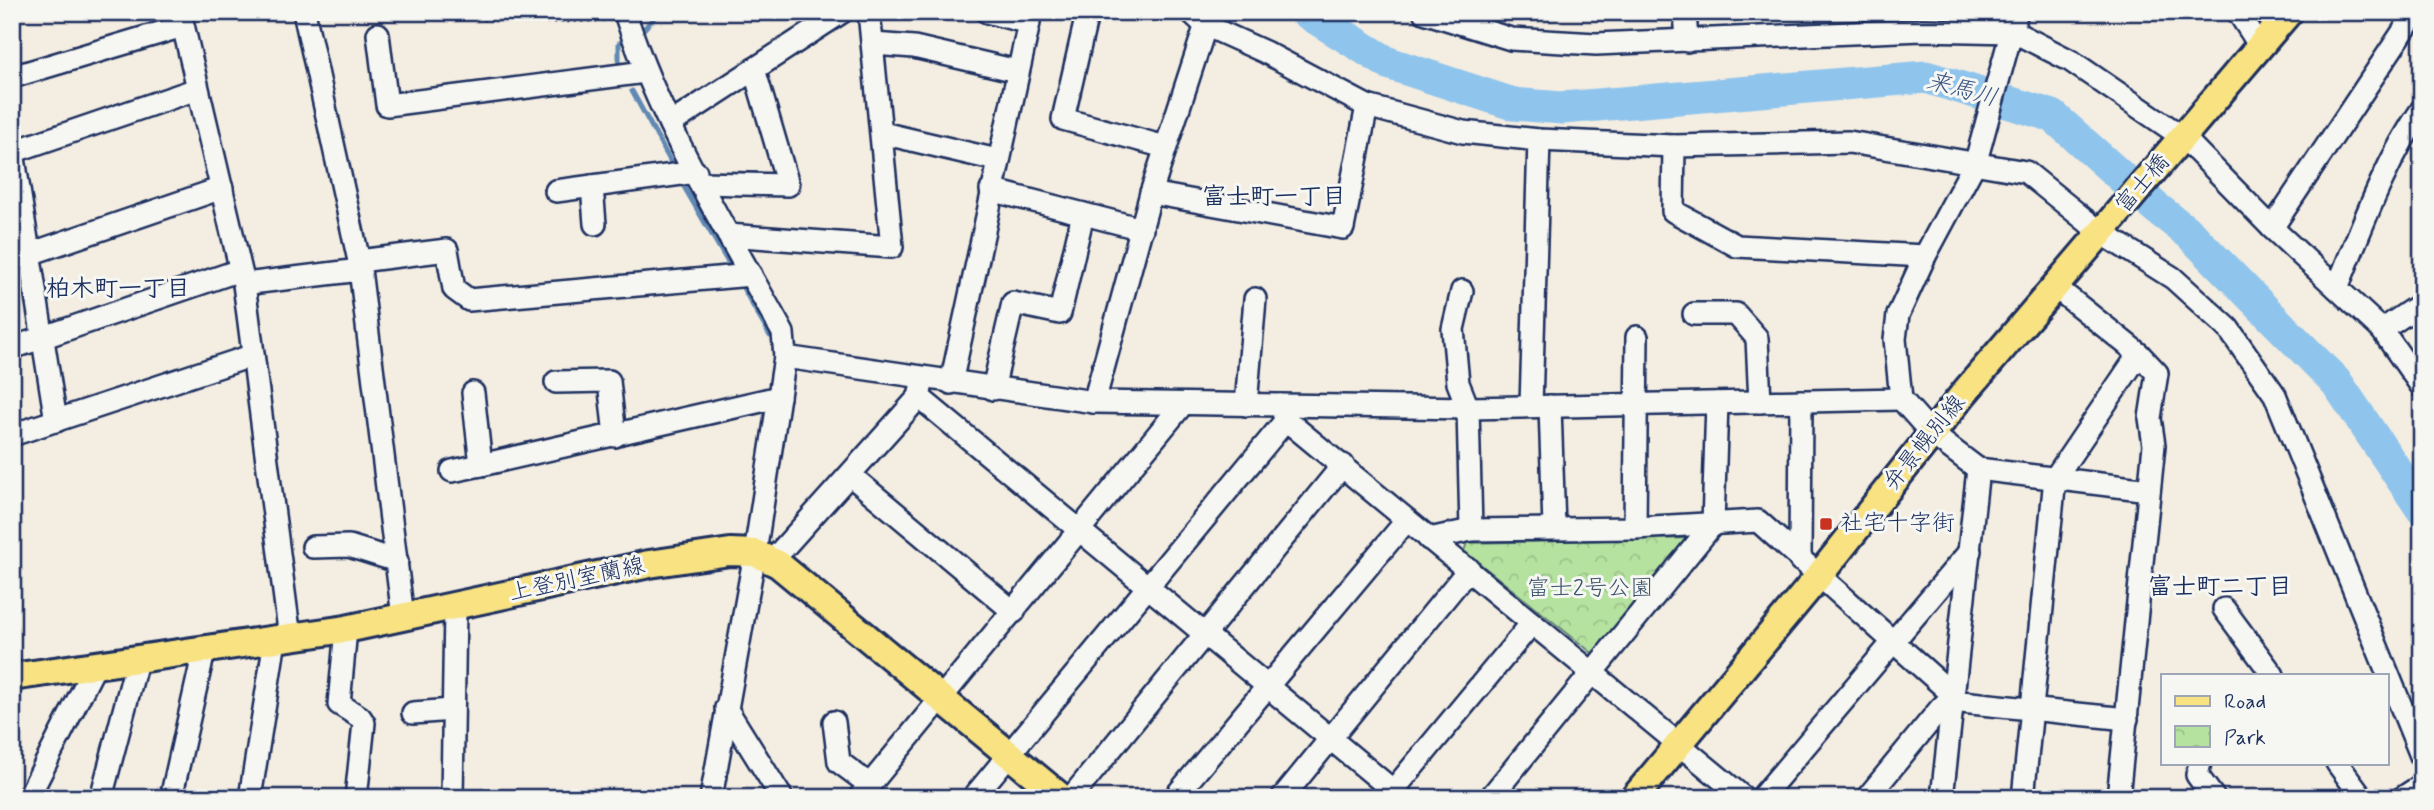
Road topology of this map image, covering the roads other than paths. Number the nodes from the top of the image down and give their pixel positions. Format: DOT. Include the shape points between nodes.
graph roads {
  1 [pos="304,12"];
  2 [pos="842,12"];
  3 [pos="869,12"];
  4 [pos="987,12"];
  5 [pos="1424,12"];
  6 [pos="1685,12"];
  7 [pos="2238,12"];
  8 [pos="2289,12"];
  9 [pos="2416,12"];
  10 [pos="1202,17"];
  11 [pos="181,19"];
  12 [pos="627,19"];
  13 [pos="1086,19"];
  14 [pos="1922,21"];
  15 [pos="2013,32"];
  16 [pos="378,34"];
  17 [pos="1687,41"];
  18 [pos="873,44"];
  19 [pos="2260,46"];
  20 [pos="754,69"];
  21 [pos="1017,71"];
  22 [pos="645,72"];
  23 [pos="12,77"];
  24 [pos="197,89"];
  25 [pos="1367,106"];
  26 [pos="2422,109"];
  27 [pos="670,124"];
  28 [pos="882,133"];
  29 [pos="1539,140"];
  30 [pos="2180,142"];
  31 [pos="1674,146"];
  32 [pos="1165,147"];
  33 [pos="13,152"];
  34 [pos="1978,152"];
  35 [pos="997,160"];
  36 [pos="699,178"];
  37 [pos="592,186"];
  38 [pos="222,188"];
  39 [pos="991,190"];
  40 [pos="556,191"];
  41 [pos="1151,193"];
  42 [pos="1083,214"];
  43 [pos="595,224"];
  44 [pos="2105,226"];
  45 [pos="2272,228"];
  46 [pos="1142,229"];
  47 [pos="729,235"];
  48 [pos="1926,256"];
  49 [pos="21,257"];
  50 [pos="359,266"];
  51 [pos="751,275"];
  52 [pos="242,277"];
  53 [pos="2054,286"];
  54 [pos="2337,288"];
  55 [pos="1462,290"];
  56 [pos="1255,299"];
  57 [pos="2422,303"];
  58 [pos="1694,314"];
  59 [pos="2382,330"];
  60 [pos="1637,337"];
  61 [pos="43,338"];
  62 [pos="12,348"];
  63 [pos="2139,354"];
  64 [pos="251,356"];
  65 [pos="785,357"];
  66 [pos="556,382"];
  67 [pos="951,383"];
  68 [pos="2422,387"];
  69 [pos="921,388"];
  70 [pos="993,389"];
  71 [pos="472,393"];
  72 [pos="779,397"];
  73 [pos="1901,399"];
  74 [pos="1801,401"];
  75 [pos="1094,402"];
  76 [pos="1760,402"];
  77 [pos="1717,403"];
  78 [pos="1637,404"];
  79 [pos="1182,405"];
  80 [pos="1246,405"];
  81 [pos="1541,406"];
  82 [pos="1468,408"];
  83 [pos="1283,413"];
  84 [pos="55,421"];
  85 [pos="1932,433"];
  86 [pos="12,435"];
  87 [pos="615,436"];
  88 [pos="481,465"];
  89 [pos="1343,465"];
  90 [pos="1978,469"];
  91 [pos="452,471"];
  92 [pos="850,475"];
  93 [pos="2055,478"];
  94 [pos="2149,490"];
  95 [pos="1407,520"];
  96 [pos="1713,524"];
  97 [pos="1554,528"];
  98 [pos="1635,528"];
  99 [pos="1472,530"];
  100 [pos="1082,531"];
  101 [pos="1429,539"];
  102 [pos="313,547"];
  103 [pos="1970,551"];
  104 [pos="764,557"];
  105 [pos="397,561"];
  106 [pos="1469,569"];
  107 [pos="1809,569"];
  108 [pos="1147,585"];
  109 [pos="455,607"];
  110 [pos="2224,609"];
  111 [pos="1014,612"];
  112 [pos="403,617"];
  113 [pos="1532,623"];
  114 [pos="346,629"];
  115 [pos="1204,633"];
  116 [pos="282,639"];
  117 [pos="1892,640"];
  118 [pos="204,651"];
  119 [pos="138,661"];
  120 [pos="94,666"];
  121 [pos="1591,672"];
  122 [pos="2272,674"];
  123 [pos="2388,674"];
  124 [pos="2388,674"];
  125 [pos="12,677"];
  126 [pos="1268,686"];
  127 [pos="1954,695"];
  128 [pos="942,698"];
  129 [pos="726,708"];
  130 [pos="2032,709"];
  131 [pos="452,710"];
  132 [pos="413,713"];
  133 [pos="2127,719"];
  134 [pos="834,722"];
  135 [pos="1331,738"];
  136 [pos="1678,744"];
  137 [pos="1009,754"];
  138 [pos="2422,758"];
  139 [pos="2200,764"];
  140 [pos="2338,764"];
  141 [pos="2422,785"];
  142 [pos="865,791"];
  143 [pos="1394,795"];
  144 [pos="28,798"];
  145 [pos="101,798"];
  146 [pos="171,798"];
  147 [pos="250,798"];
  148 [pos="356,798"];
  149 [pos="452,798"];
  150 [pos="710,798"];
  151 [pos="782,798"];
  152 [pos="973,798"];
  153 [pos="1062,798"];
  154 [pos="1071,798"];
  155 [pos="1174,798"];
  156 [pos="1282,798"];
  157 [pos="1490,798"];
  158 [pos="1634,798"];
  159 [pos="1744,798"];
  160 [pos="1761,798"];
  161 [pos="1867,798"];
  162 [pos="1942,798"];
  163 [pos="2022,798"];
  164 [pos="2118,798"];
  165 [pos="2214,798"];
  166 [pos="2363,798"];
  167 [pos="2402,798"];
  1 -- 50 [label="street"];
  2 -- 20 [label="street"];
  3 -- 18 [label="street"];
  4 -- 21 [label="street" via="1029,23"];
  5 -- 17 [label="street" via="1511,39 1596,44"];
  6 -- 17 [label="street"];
  7 -- 19 [label="street"];
  8 -- 19 [label="main road"];
  9 -- 45 [label="street"];
  10 -- 25 [label="street"];
  10 -- 32 [label="street"];
  11 -- 23 [label="street"];
  11 -- 24 [label="street"];
  12 -- 22 [label="street"];
  13 -- 32 [label="street" via="1063,120"];
  14 -- 15 [label="street"];
  14 -- 17 [label="street"];
  15 -- 30 [label="street" via="2071,61"];
  15 -- 34 [label="street"];
  16 -- 22 [label="street" via="387,105"];
  18 -- 21 [label="street" via="914,47"];
  18 -- 28 [label="street"];
  19 -- 30 [label="main road"];
  20 -- 27 [label="street"];
  20 -- 36 [label="street" via="788,185"];
  21 -- 35 [label="street"];
  22 -- 27 [label="street"];
  24 -- 33 [label="street"];
  24 -- 38 [label="street"];
  25 -- 29 [label="street" via="1463,132"];
  25 -- 41 [label="street" via="1343,228"];
  26 -- 54 [label="street" via="2383,175"];
  27 -- 36 [label="street"];
  28 -- 35 [label="street"];
  28 -- 47 [label="street" via="892,247"];
  29 -- 31 [label="street"];
  29 -- 81 [label="street"];
  30 -- 44 [label="main road, 富士橋"];
  30 -- 45 [label="street"];
  31 -- 34 [label="street" via="1849,142"];
  31 -- 48 [label="street" via="1673,211 1737,246"];
  32 -- 41 [label="street"];
  33 -- 49 [label="street"];
  34 -- 44 [label="street" via="2026,172"];
  34 -- 48 [label="street"];
  35 -- 39 [label="street"];
  36 -- 37 [label="street"];
  36 -- 47 [label="street"];
  37 -- 40 [label="street"];
  37 -- 43 [label="street"];
  38 -- 49 [label="street"];
  38 -- 52 [label="street"];
  39 -- 42 [label="street"];
  39 -- 67 [label="street"];
  41 -- 46 [label="street"];
  42 -- 46 [label="street"];
  42 -- 70 [label="street" via="1059,313 1013,303"];
  44 -- 53 [label="main road, 弁景幌別線"];
  44 -- 124 [label="street" via="2228,328 2275,396"];
  45 -- 54 [label="street"];
  46 -- 75 [label="street"];
  47 -- 51 [label="street"];
  48 -- 73 [label="street" via="1898,315 1895,339"];
  49 -- 61 [label="street"];
  50 -- 51 [label="street" via="447,250 454,289 469,300"];
  50 -- 52 [label="street"];
  50 -- 105 [label="street"];
  51 -- 65 [label="street" via="783,333"];
  52 -- 61 [label="street"];
  52 -- 64 [label="street"];
  53 -- 63 [label="street"];
  53 -- 85 [label="main road, 弁景幌別線"];
  54 -- 59 [label="street"];
  55 -- 82 [label="street" via="1453,329 1458,383"];
  56 -- 80 [label="street"];
  57 -- 59 [label="street"];
  58 -- 76 [label="street" via="1736,314 1757,338"];
  59 -- 68 [label="street"];
  60 -- 78 [label="street"];
  61 -- 62 [label="street"];
  61 -- 84 [label="street"];
  63 -- 93 [label="street"];
  63 -- 94 [label="street" via="2157,373 2150,418 2154,445"];
  64 -- 84 [label="street"];
  64 -- 116 [label="street"];
  65 -- 69 [label="street"];
  65 -- 72 [label="street"];
  66 -- 87 [label="street" via="609,381"];
  67 -- 69 [label="street"];
  67 -- 70 [label="street"];
  69 -- 92 [label="street"];
  69 -- 100 [label="street"];
  70 -- 75 [label="street"];
  71 -- 88 [label="street"];
  72 -- 87 [label="street"];
  72 -- 104 [label="street"];
  73 -- 74 [label="street"];
  73 -- 85 [label="street"];
  74 -- 76 [label="street"];
  74 -- 107 [label="street"];
  75 -- 79 [label="street"];
  76 -- 77 [label="street"];
  77 -- 78 [label="street"];
  77 -- 96 [label="street"];
  78 -- 81 [label="street"];
  78 -- 98 [label="street"];
  79 -- 80 [label="street"];
  79 -- 100 [label="street"];
  80 -- 83 [label="street"];
  81 -- 82 [label="street"];
  81 -- 97 [label="street"];
  82 -- 83 [label="street"];
  82 -- 99 [label="street"];
  83 -- 89 [label="street"];
  83 -- 108 [label="street"];
  84 -- 86 [label="street"];
  85 -- 90 [label="street"];
  85 -- 107 [label="main road, 弁景幌別線"];
  87 -- 88 [label="street"];
  88 -- 91 [label="street"];
  89 -- 95 [label="street"];
  89 -- 115 [label="street"];
  90 -- 93 [label="street"];
  90 -- 103 [label="street"];
  92 -- 104 [label="street"];
  92 -- 111 [label="street"];
  93 -- 94 [label="street"];
  93 -- 130 [label="street"];
  94 -- 133 [label="street"];
  95 -- 101 [label="street"];
  95 -- 126 [label="street"];
  96 -- 98 [label="street"];
  96 -- 107 [label="street" via="1758,521"];
  96 -- 121 [label="street"];
  97 -- 98 [label="street"];
  97 -- 99 [label="street"];
  99 -- 101 [label="street"];
  100 -- 108 [label="street"];
  100 -- 111 [label="street"];
  101 -- 106 [label="street"];
  102 -- 105 [label="street" via="349,546"];
  103 -- 117 [label="street"];
  103 -- 127 [label="street"];
  104 -- 109 [label="main road, 上登別室蘭線" via="730,552 649,564"];
  104 -- 128 [label="main road"];
  104 -- 129 [label="street"];
  105 -- 112 [label="street"];
  106 -- 113 [label="street"];
  106 -- 135 [label="street"];
  107 -- 117 [label="street"];
  107 -- 136 [label="main road, 弁景幌別線"];
  108 -- 115 [label="street"];
  108 -- 137 [label="street"];
  109 -- 112 [label="main road, 上登別室蘭線"];
  109 -- 131 [label="street"];
  110 -- 122 [label="street"];
  111 -- 128 [label="street"];
  112 -- 114 [label="main road, 上登別室蘭線"];
  113 -- 121 [label="street"];
  113 -- 143 [label="street"];
  114 -- 116 [label="main road, 上登別室蘭線"];
  114 -- 148 [label="street" via="339,704 364,723"];
  115 -- 126 [label="street"];
  115 -- 154 [label="street"];
  116 -- 118 [label="main road, 上登別室蘭線"];
  116 -- 147 [label="street"];
  117 -- 127 [label="street"];
  117 -- 160 [label="street"];
  118 -- 119 [label="main road, 上登別室蘭線"];
  118 -- 146 [label="street"];
  119 -- 120 [label="main road, 上登別室蘭線"];
  119 -- 145 [label="street"];
  120 -- 125 [label="main road, 上登別室蘭線"];
  120 -- 144 [label="street"];
  121 -- 136 [label="street"];
  121 -- 157 [label="street"];
  123 -- 138 [label="street"];
  126 -- 135 [label="street"];
  126 -- 155 [label="street"];
  127 -- 130 [label="street" via="1961,702"];
  127 -- 161 [label="street"];
  127 -- 162 [label="street"];
  128 -- 137 [label="main road"];
  128 -- 142 [label="street"];
  129 -- 150 [label="street"];
  129 -- 151 [label="street"];
  130 -- 133 [label="street"];
  130 -- 163 [label="street"];
  131 -- 132 [label="street"];
  131 -- 149 [label="street"];
  133 -- 164 [label="street"];
  134 -- 142 [label="street" via="839,762"];
  135 -- 143 [label="street"];
  135 -- 156 [label="street"];
  136 -- 158 [label="main road, 弁景幌別線"];
  136 -- 159 [label="street"];
  137 -- 152 [label="street"];
  137 -- 153 [label="main road"];
  139 -- 165 [label="street" via="2197,775"];
  140 -- 166 [label="street"];
  141 -- 167 [label="street"];
}
